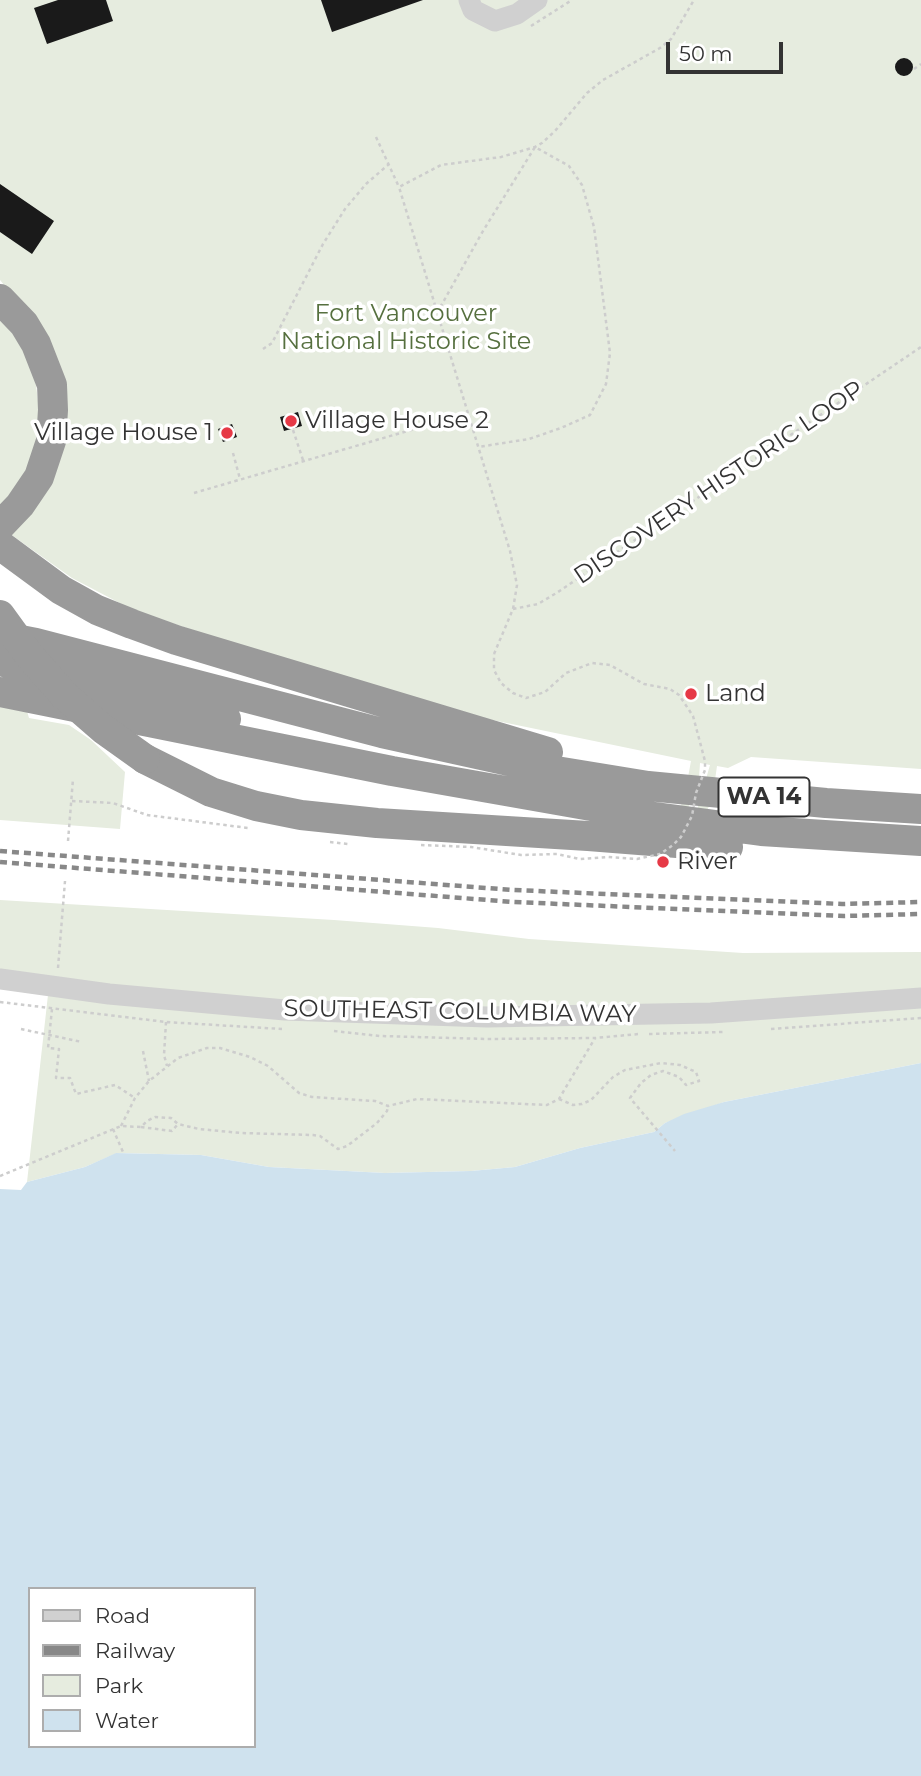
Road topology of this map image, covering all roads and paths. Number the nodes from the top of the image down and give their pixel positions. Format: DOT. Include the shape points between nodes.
graph roads {
  1 [pos="469,0"];
  2 [pos="537,0"];
  3 [pos="694,0"];
  4 [pos="921,64"];
  5 [pos="914,69"];
  6 [pos="376,137"];
  7 [pos="535,147"];
  8 [pos="388,164"];
  9 [pos="399,187"];
  10 [pos="0,299"];
  11 [pos="437,313"];
  12 [pos="921,347"];
  13 [pos="263,349"];
  14 [pos="467,414"];
  15 [pos="293,430"];
  16 [pos="478,447"];
  17 [pos="233,453"];
  18 [pos="303,460"];
  19 [pos="240,479"];
  20 [pos="194,493"];
  21 [pos="0,526"];
  22 [pos="0,545"];
  23 [pos="513,609"];
  24 [pos="0,615"];
  25 [pos="0,631"];
  26 [pos="0,636"];
  27 [pos="36,643"];
  28 [pos="0,661"];
  29 [pos="0,692"];
  30 [pos="73,779"];
  31 [pos="477,784"];
  32 [pos="701,790"];
  33 [pos="72,801"];
  34 [pos="921,808"];
  35 [pos="244,828"];
  36 [pos="68,841"];
  37 [pos="921,841"];
  38 [pos="421,845"];
  39 [pos="921,858"];
  40 [pos="65,881"];
  41 [pos="0,979"];
  42 [pos="56,987"];
  43 [pos="921,999"];
  44 [pos="166,1022"];
  45 [pos="21,1029"];
  46 [pos="49,1035"];
  47 [pos="595,1038"];
  48 [pos="82,1042"];
  49 [pos="143,1051"];
  50 [pos="167,1066"];
  51 [pos="149,1081"];
  52 [pos="135,1098"];
  53 [pos="559,1099"];
  54 [pos="388,1106"];
  55 [pos="178,1124"];
  56 [pos="121,1126"];
  57 [pos="141,1127"];
  58 [pos="113,1129"];
  59 [pos="675,1151"];
  60 [pos="123,1152"];
  61 [pos="0,1176"];
  1 -- 2 [label="street" via="472,10 495,21 517,14"];
  3 -- 7 [label="path" via="671,39 603,80"];
  4 -- 5 [label="path"];
  6 -- 8 [label="path"];
  7 -- 9 [label="path" via="441,165"];
  7 -- 11 [label="path"];
  7 -- 16 [label="path" via="569,166 582,185 603,289 610,353 606,384 590,415 529,439"];
  8 -- 9 [label="path"];
  8 -- 13 [label="path" via="345,209 272,343"];
  9 -- 11 [label="path"];
  10 -- 21 [label="highway" via="36,344 52,385 53,410 51,441 39,477"];
  11 -- 14 [label="path"];
  12 -- 23 [label="path, DISCOVERY HISTORIC LOOP" via="558,592 538,604"];
  14 -- 16 [label="path"];
  14 -- 18 [label="path"];
  15 -- 18 [label="path"];
  16 -- 23 [label="path" via="510,551 517,585"];
  17 -- 19 [label="path"];
  18 -- 19 [label="path"];
  19 -- 20 [label="path"];
  22 -- 32 [label="highway" via="31,570 97,610 176,640 547,752"];
  23 -- 38 [label="path, bridge" via="492,663 501,683 513,693 526,698 545,692 575,667 592,663 610,665 644,684 679,695 693,716 705,761 692,816 673,845 660,854 638,859 580,859"];
  24 -- 39 [label="highway, bridge" via="65,696 103,729 145,759 234,800 325,818"];
  25 -- 27 [label="highway"];
  26 -- 27 [label="highway"];
  27 -- 32 [label="highway" via="449,749 604,780"];
  28 -- 31 [label="highway"];
  29 -- 31 [label="highway"];
  30 -- 33 [label="path"];
  31 -- 37 [label="highway" via="705,825"];
  32 -- 34 [label="highway, WA 14"];
  33 -- 35 [label="path" via="113,803 147,815"];
  33 -- 36 [label="path"];
  40 -- 42 [label="path"];
  41 -- 42 [label="street, SOUTHEAST COLUMBIA WAY"];
  42 -- 43 [label="street, SOUTHEAST COLUMBIA WAY" via="285,1010 473,1017 703,1013"];
  42 -- 46 [label="path"];
  44 -- 50 [label="path"];
  45 -- 46 [label="path"];
  46 -- 48 [label="path"];
  46 -- 52 [label="path" via="48,1048 59,1049 56,1078 70,1078 76,1094 114,1084"];
  47 -- 53 [label="path"];
  49 -- 51 [label="path"];
  50 -- 51 [label="path"];
  50 -- 54 [label="path" via="191,1052 220,1048 268,1066 299,1093"];
  51 -- 52 [label="path"];
  52 -- 56 [label="path"];
  53 -- 54 [label="path" via="547,1105 417,1099"];
  53 -- 59 [label="path" via="582,1104 625,1070 661,1063 696,1072 699,1081 686,1085 663,1071 651,1075 630,1098"];
  54 -- 55 [label="path" via="377,1123 338,1149 320,1136 240,1133"];
  55 -- 57 [label="path" via="172,1131"];
  55 -- 57 [label="path" via="171,1118 155,1117"];
  56 -- 57 [label="path"];
  56 -- 58 [label="path"];
  58 -- 60 [label="path"];
  58 -- 61 [label="path"];
}
